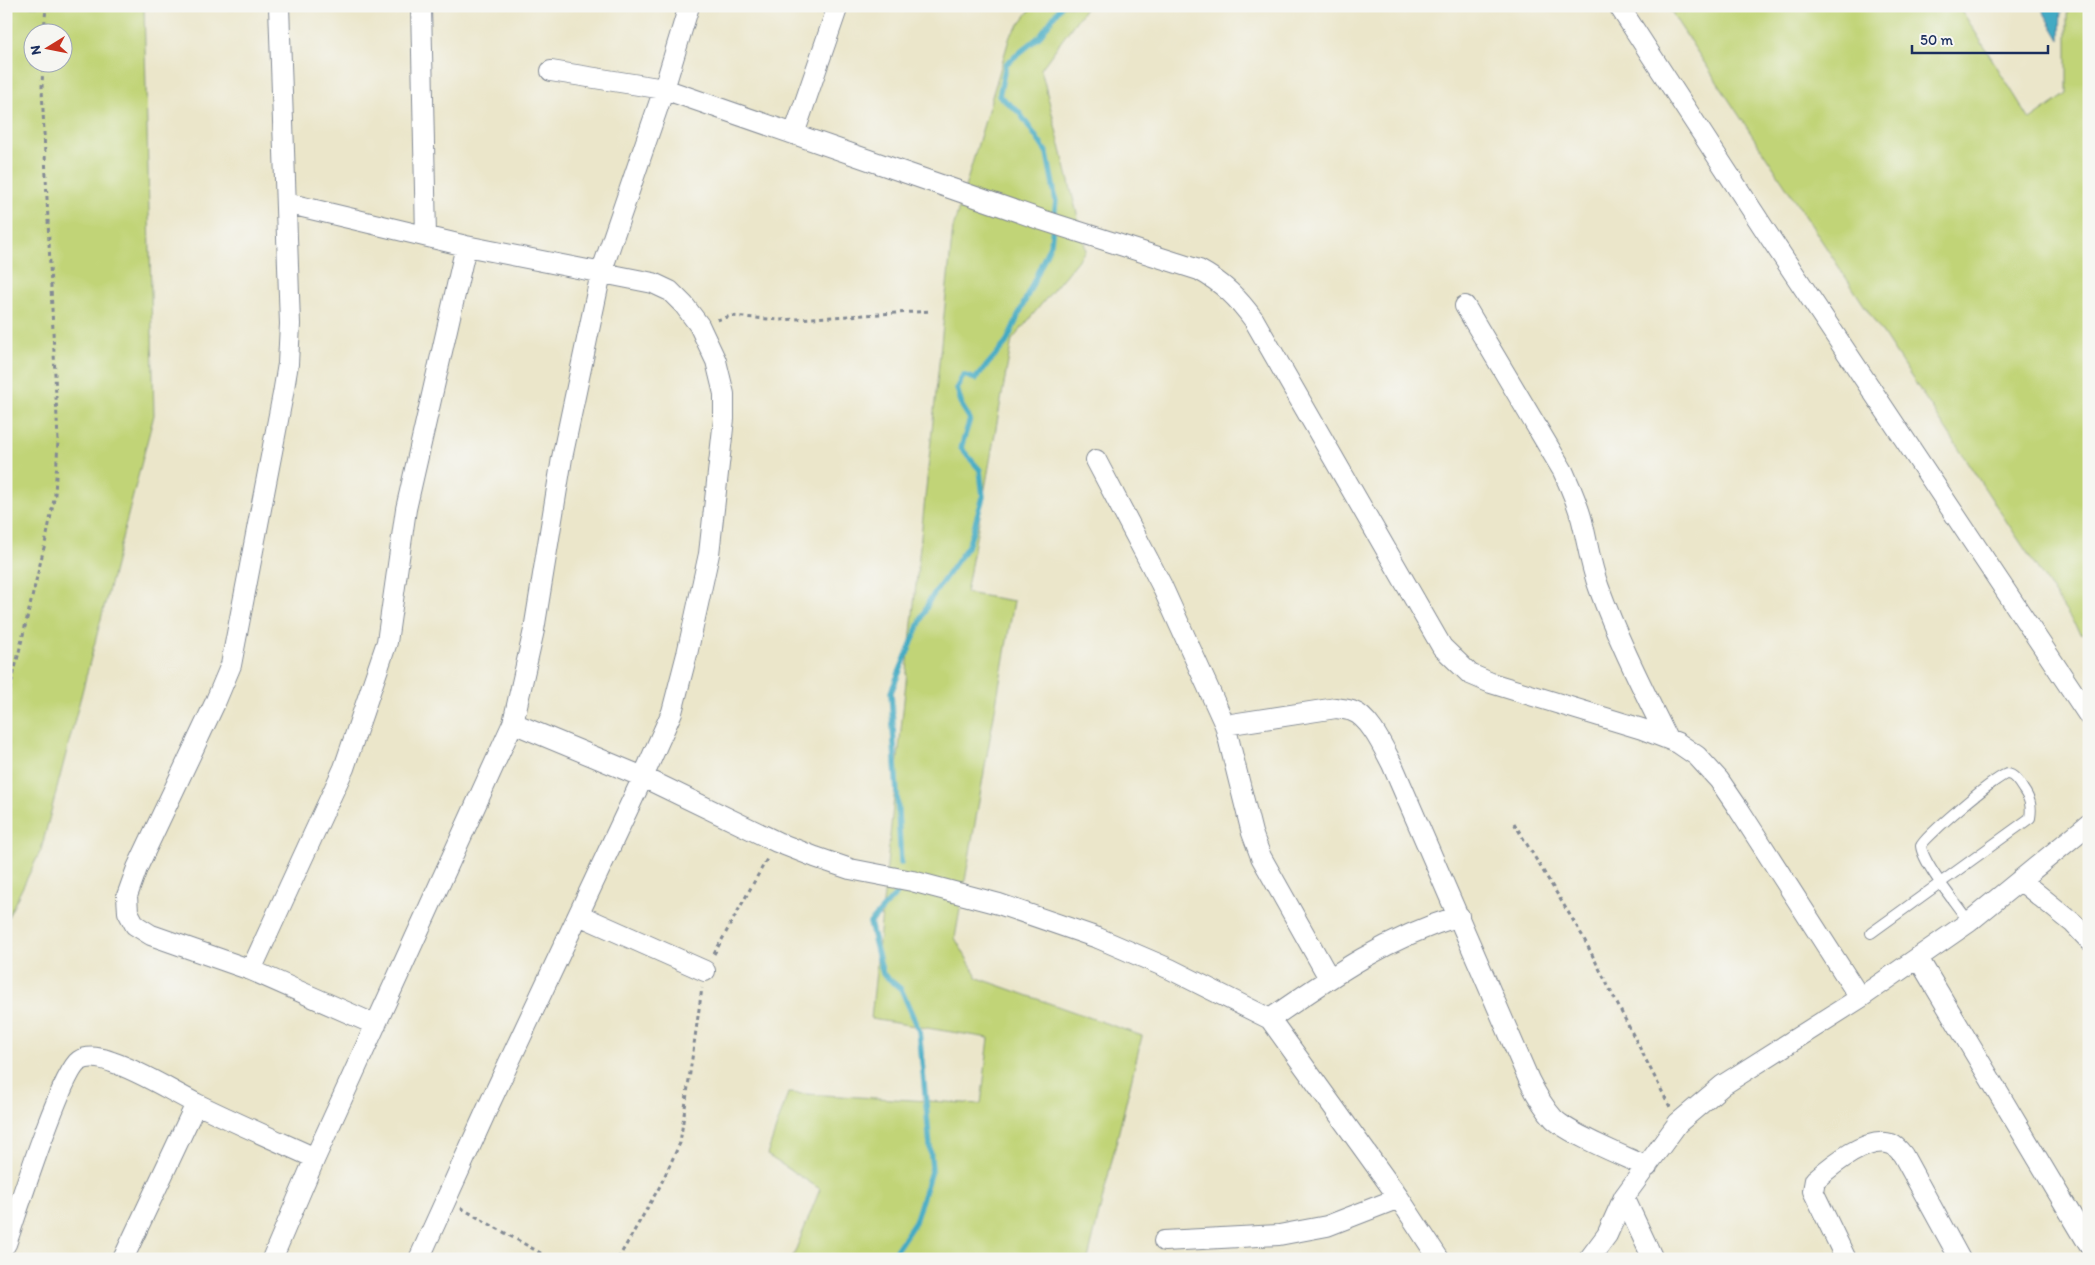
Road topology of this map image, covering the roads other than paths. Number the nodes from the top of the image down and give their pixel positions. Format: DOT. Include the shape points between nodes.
graph roads {
  1 [pos="279,6"];
  2 [pos="421,6"];
  3 [pos="689,6"];
  4 [pos="838,6"];
  5 [pos="1619,6"];
  6 [pos="551,71"];
  7 [pos="664,89"];
  8 [pos="794,134"];
  9 [pos="286,203"];
  10 [pos="426,236"];
  11 [pos="466,246"];
  12 [pos="601,273"];
  13 [pos="1465,306"];
  14 [pos="1096,460"];
  15 [pos="2089,716"];
  16 [pos="513,723"];
  17 [pos="1225,725"];
  18 [pos="1667,738"];
  19 [pos="643,777"];
  20 [pos="2089,824"];
  21 [pos="2020,880"];
  22 [pos="1941,882"];
  23 [pos="579,916"];
  24 [pos="1459,916"];
  25 [pos="1969,922"];
  26 [pos="1871,934"];
  27 [pos="2089,940"];
  28 [pos="1918,958"];
  29 [pos="251,970"];
  30 [pos="705,971"];
  31 [pos="1329,978"];
  32 [pos="1860,998"];
  33 [pos="1270,1019"];
  34 [pos="376,1024"];
  35 [pos="196,1104"];
  36 [pos="315,1158"];
  37 [pos="1647,1166"];
  38 [pos="1624,1197"];
  39 [pos="1399,1198"];
  40 [pos="1164,1241"];
  41 [pos="6,1244"];
  42 [pos="2089,1245"];
  43 [pos="124,1259"];
  44 [pos="272,1259"];
  45 [pos="420,1259"];
  46 [pos="1439,1259"];
  47 [pos="1588,1259"];
  48 [pos="1652,1259"];
  49 [pos="1846,1259"];
  50 [pos="1960,1259"];
  1 -- 9 [label="street"];
  2 -- 10 [label="street"];
  3 -- 7 [label="street"];
  4 -- 8 [label="street"];
  5 -- 15 [label="street"];
  6 -- 7 [label="street"];
  7 -- 8 [label="street"];
  7 -- 12 [label="street"];
  8 -- 18 [label="street" via="1042,220 1199,270 1218,280 1240,301 1271,349 1442,647 1470,674 1491,683"];
  9 -- 10 [label="street"];
  9 -- 29 [label="street" via="288,364 231,665 136,868 127,896 128,912 135,925 151,935"];
  10 -- 11 [label="street"];
  11 -- 12 [label="street"];
  11 -- 29 [label="street" via="406,509 387,642 344,768"];
  12 -- 16 [label="street" via="562,458 534,630"];
  12 -- 19 [label="street" via="653,283 684,305 699,325 716,361 724,394 709,554 672,712"];
  13 -- 18 [label="street" via="1564,471 1581,515 1598,587"];
  14 -- 17 [label="street" via="1161,584"];
  16 -- 19 [label="street"];
  16 -- 34 [label="street"];
  17 -- 24 [label="street" via="1336,708 1354,711 1378,738 1392,764"];
  17 -- 31 [label="street" via="1261,858"];
  18 -- 32 [label="street" via="1697,756 1719,780"];
  19 -- 23 [label="street"];
  19 -- 33 [label="street" via="815,858 999,904 1089,935 1170,969"];
  20 -- 21 [label="street"];
  21 -- 25 [label="street"];
  21 -- 27 [label="street"];
  22 -- 22 [label="lane" via="2030,818 2030,800 2012,776 2003,774 1923,842 1922,851"];
  22 -- 25 [label="lane"];
  22 -- 26 [label="lane"];
  23 -- 30 [label="street"];
  23 -- 45 [label="street"];
  24 -- 31 [label="street" via="1404,936"];
  24 -- 37 [label="street" via="1542,1104 1556,1120 1575,1132"];
  25 -- 28 [label="street"];
  28 -- 32 [label="street"];
  28 -- 42 [label="street"];
  29 -- 34 [label="street"];
  31 -- 33 [label="street"];
  32 -- 37 [label="street" via="1723,1085 1678,1124"];
  33 -- 39 [label="street"];
  34 -- 36 [label="street"];
  35 -- 36 [label="street"];
  35 -- 41 [label="street" via="110,1061 89,1057 80,1060 74,1065 59,1095"];
  35 -- 43 [label="street"];
  36 -- 44 [label="street"];
  37 -- 38 [label="street"];
  38 -- 47 [label="street" via="1607,1235"];
  38 -- 48 [label="street"];
  39 -- 40 [label="street" via="1327,1226 1279,1235"];
  39 -- 46 [label="street"];
  49 -- 50 [label="street" via="1813,1191 1815,1180 1864,1146 1885,1143 1893,1145 1903,1155"];
}
